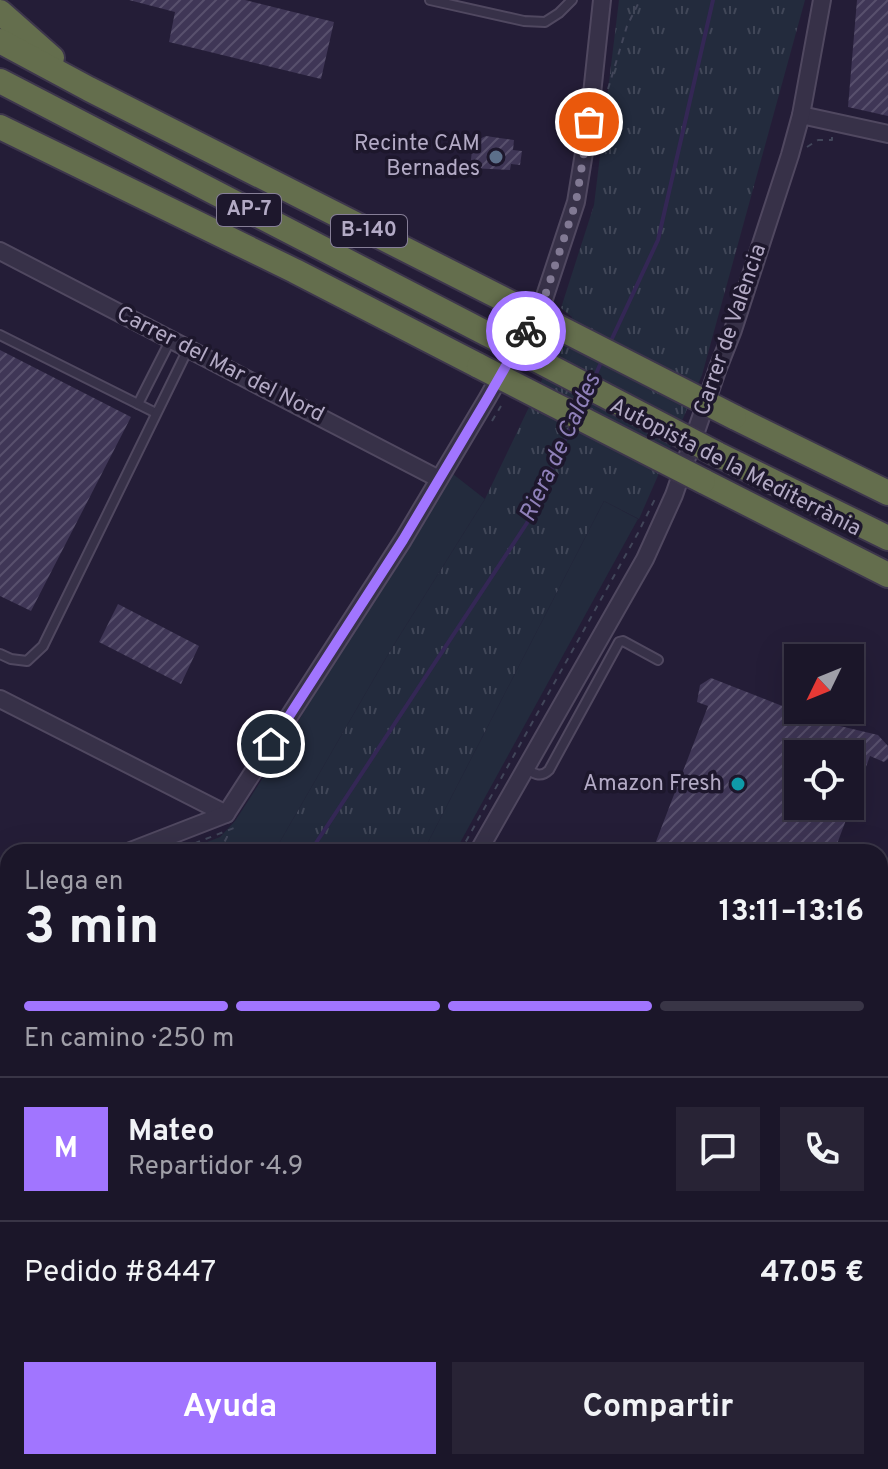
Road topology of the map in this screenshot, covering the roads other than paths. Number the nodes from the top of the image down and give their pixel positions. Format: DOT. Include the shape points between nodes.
graph roads {
  1 [pos="430,0"];
  2 [pos="572,0"];
  3 [pos="602,0"];
  4 [pos="822,0"];
  5 [pos="0,12"];
  6 [pos="0,41"];
  7 [pos="0,81"];
  8 [pos="89,89"];
  9 [pos="801,115"];
  10 [pos="6,130"];
  11 [pos="888,134"];
  12 [pos="0,251"];
  13 [pos="0,335"];
  14 [pos="171,339"];
  15 [pos="189,348"];
  16 [pos="138,404"];
  17 [pos="156,413"];
  18 [pos="439,479"];
  19 [pos="888,493"];
  20 [pos="888,538"];
  21 [pos="888,575"];
  22 [pos="0,654"];
  23 [pos="658,660"];
  24 [pos="0,699"];
  25 [pos="525,769"];
  26 [pos="226,814"];
  27 [pos="149,844"];
  28 [pos="483,844"];
  1 -- 2 [label="lane" via="545,22"];
  3 -- 18 [label="street" via="576,202 544,299"];
  4 -- 9 [label="street, Carrer de València"];
  5 -- 8 [label="highway, B-140"];
  6 -- 8 [label="highway, B-140"];
  7 -- 20 [label="highway, Autopista de la Mediterrània / AP-7, bridge"];
  8 -- 19 [label="highway, B-140, bridge"];
  9 -- 11 [label="street"];
  9 -- 25 [label="street, Carrer de València" via="674,495 645,559"];
  10 -- 21 [label="highway, Autopista de la Mediterrània / AP-7, bridge" via="295,271"];
  12 -- 14 [label="street, Carrer del Mar del Nord"];
  13 -- 16 [label="lane"];
  14 -- 15 [label="street, Carrer del Mar del Nord"];
  14 -- 16 [label="lane"];
  15 -- 17 [label="lane"];
  15 -- 18 [label="street, Carrer del Mar del Nord"];
  16 -- 17 [label="lane"];
  17 -- 22 [label="lane" via="43,646 27,661"];
  18 -- 26 [label="street"];
  23 -- 25 [label="lane" via="619,642 549,770 538,775"];
  24 -- 26 [label="street"];
  25 -- 28 [label="street, Carrer de València"];
  26 -- 27 [label="street"];
}
